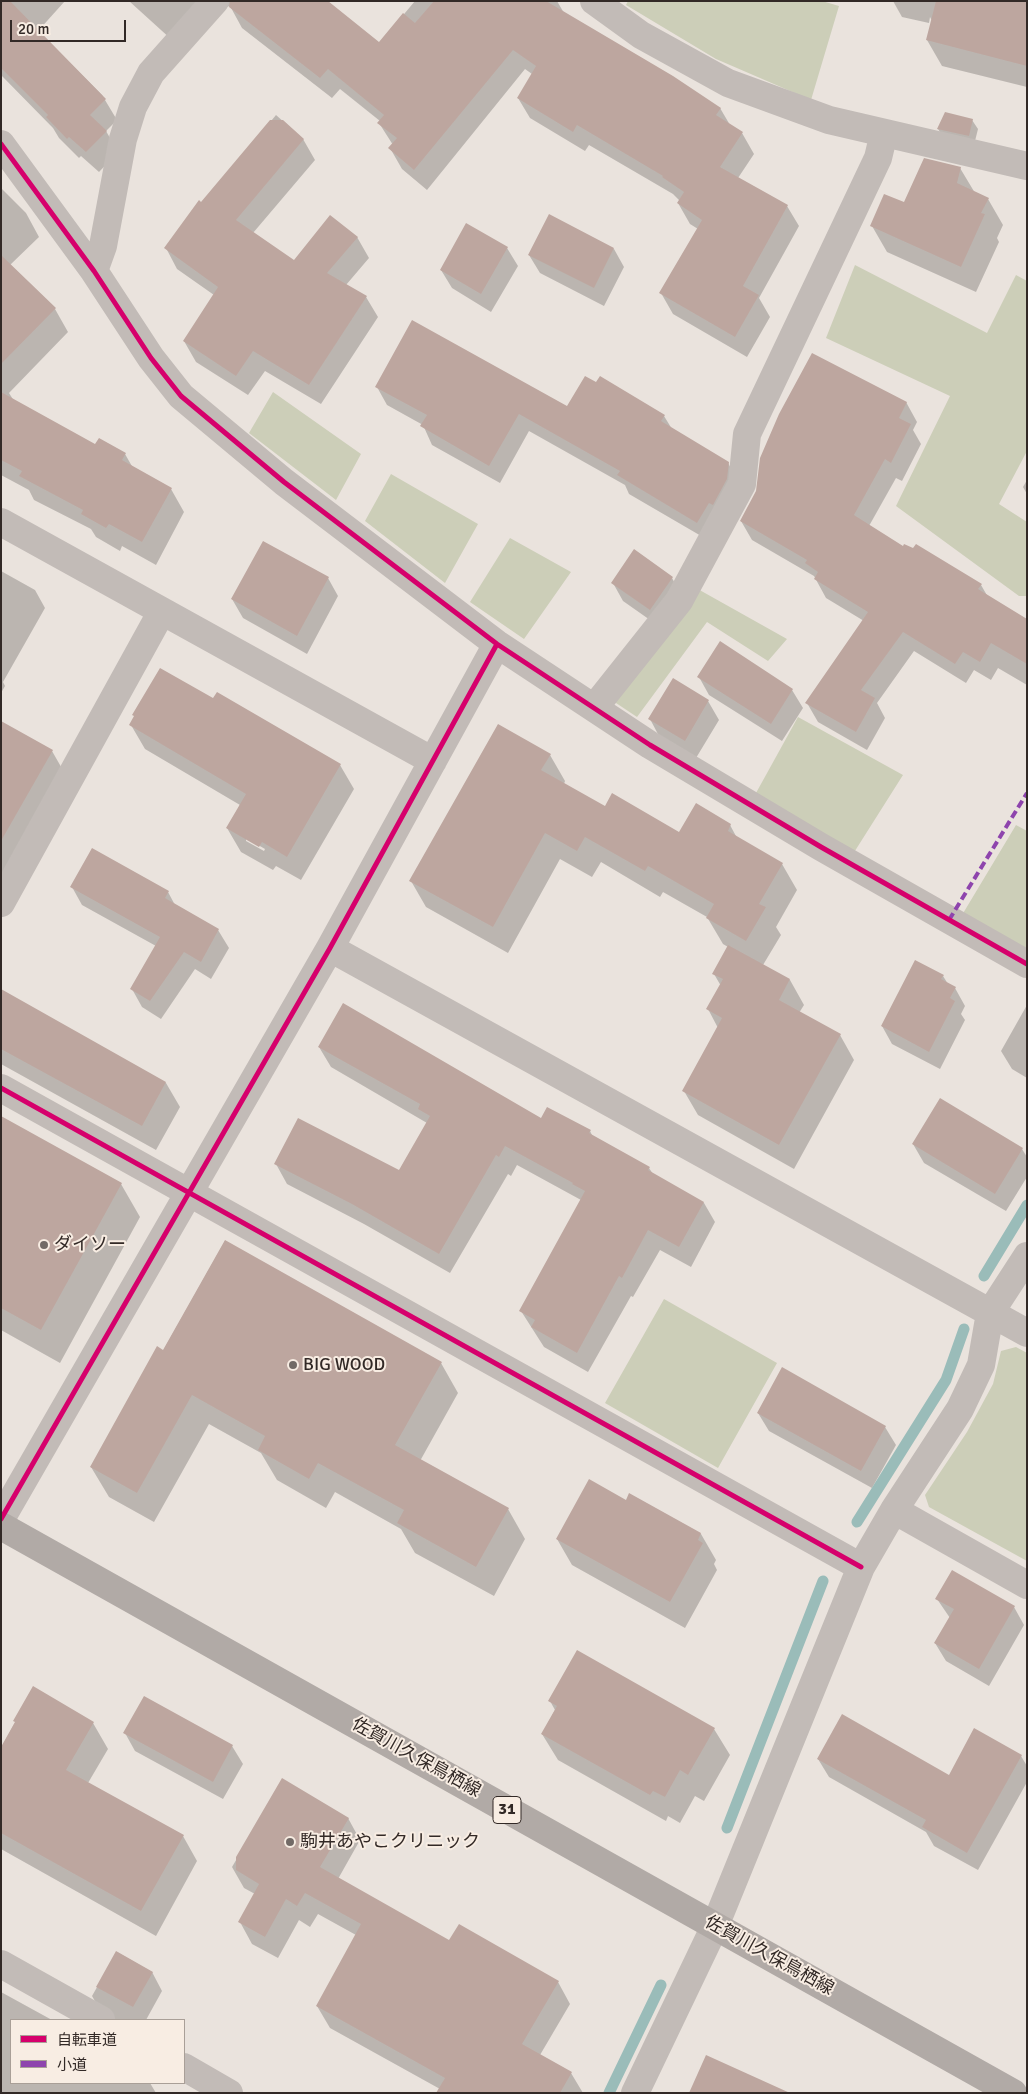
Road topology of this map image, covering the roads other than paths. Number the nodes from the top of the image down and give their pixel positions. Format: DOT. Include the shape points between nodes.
graph roads {
  1 [pos="215,1"];
  2 [pos="594,1"];
  3 [pos="884,133"];
  4 [pos="1,144"];
  5 [pos="1027,166"];
  6 [pos="94,271"];
  7 [pos="1,522"];
  8 [pos="162,611"];
  9 [pos="497,644"];
  10 [pos="594,708"];
  11 [pos="433,760"];
  12 [pos="1,903"];
  13 [pos="330,948"];
  14 [pos="1027,964"];
  15 [pos="1,1088"];
  16 [pos="188,1194"];
  17 [pos="1027,1256"];
  18 [pos="990,1313"];
  19 [pos="1027,1333"];
  20 [pos="894,1510"];
  21 [pos="1,1519"];
  22 [pos="1,1526"];
  23 [pos="861,1567"];
  24 [pos="1027,1585"];
  25 [pos="715,1926"];
  26 [pos="1,1964"];
  27 [pos="99,2019"];
  28 [pos="185,2068"];
  29 [pos="229,2093"];
  30 [pos="635,2093"];
  31 [pos="1013,2093"];
  1 -- 6 [label="street" via="151,73 133,107 123,139 103,246"];
  2 -- 3 [label="street" via="641,35 728,84 829,120"];
  3 -- 5 [label="street"];
  3 -- 10 [label="street" via="878,158 747,434 742,484 679,601"];
  4 -- 6 [label="street"];
  6 -- 9 [label="street" via="151,358 181,396 284,482"];
  7 -- 8 [label="street"];
  8 -- 11 [label="street"];
  8 -- 12 [label="street"];
  9 -- 10 [label="street"];
  9 -- 11 [label="street"];
  10 -- 14 [label="street" via="821,847"];
  11 -- 13 [label="street"];
  13 -- 16 [label="street"];
  13 -- 18 [label="street"];
  15 -- 16 [label="street"];
  16 -- 21 [label="street"];
  16 -- 23 [label="street"];
  17 -- 18 [label="street"];
  18 -- 19 [label="street"];
  18 -- 20 [label="street" via="982,1365 960,1409"];
  20 -- 23 [label="street"];
  20 -- 24 [label="street"];
  22 -- 25 [label="main road, 佐賀川久保鳥栖線 / 31"];
  23 -- 25 [label="street"];
  25 -- 30 [label="street"];
  25 -- 31 [label="main road, 佐賀川久保鳥栖線 / 31"];
  26 -- 27 [label="street"];
  28 -- 29 [label="street"];
}
